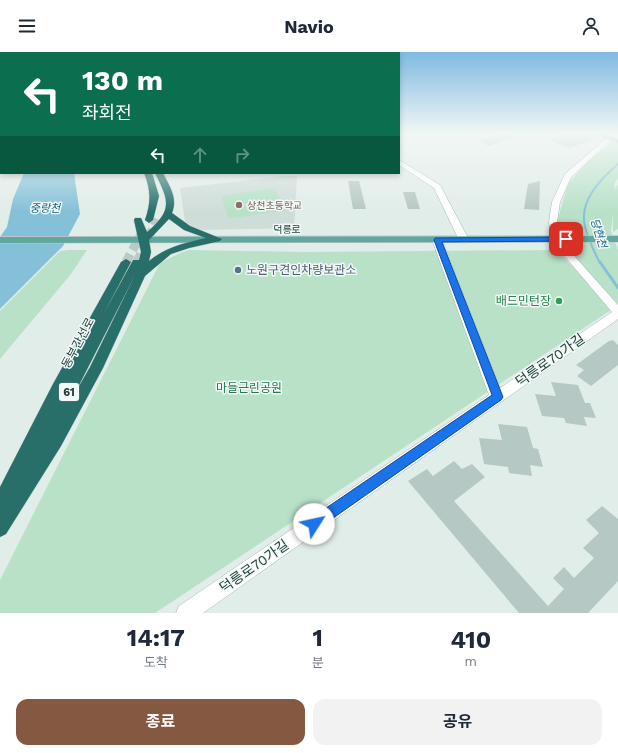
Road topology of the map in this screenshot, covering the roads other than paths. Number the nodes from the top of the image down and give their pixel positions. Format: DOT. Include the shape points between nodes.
graph roads {
  1 [pos="587,159"];
  2 [pos="400,163"];
  3 [pos="154,174"];
  4 [pos="169,216"];
  5 [pos="153,220"];
  6 [pos="217,239"];
  7 [pos="562,239"];
  8 [pos="614,239"];
  9 [pos="0,240"];
  10 [pos="144,240"];
  11 [pos="437,240"];
  12 [pos="464,240"];
  13 [pos="140,278"];
  14 [pos="618,313"];
  15 [pos="497,397"];
  16 [pos="0,505"];
  17 [pos="0,522"];
  18 [pos="0,528"];
  19 [pos="186,613"];
  1 -- 7 [label="street" via="568,176 556,202 553,222"];
  2 -- 12 [label="street" via="437,187"];
  3 -- 4 [label="highway" via="167,187 170,200"];
  3 -- 5 [label="highway" via="156,198"];
  4 -- 6 [label="highway" via="192,230"];
  4 -- 10 [label="highway"];
  4 -- 10 [label="highway" via="153,224 145,224 138,220"];
  6 -- 10 [label="main road, 덕릉로"];
  6 -- 11 [label="main road, 덕릉로"];
  6 -- 13 [label="highway" via="191,244 157,257"];
  7 -- 8 [label="main road, 덕릉로"];
  7 -- 12 [label="main road, 덕릉로"];
  7 -- 14 [label="street" via="564,251"];
  9 -- 10 [label="main road, 덕릉로"];
  10 -- 13 [label="highway" via="146,256"];
  11 -- 12 [label="main road, 덕릉로"];
  11 -- 15 [label="street"];
  13 -- 18 [label="highway" via="96,368 56,441"];
  14 -- 15 [label="street, 덕릉로70가길"];
  15 -- 19 [label="street, 덕릉로70가길"];
  16 -- 17 [label="highway, 동부간선로 / 61" via="58,388 131,262"];
}
